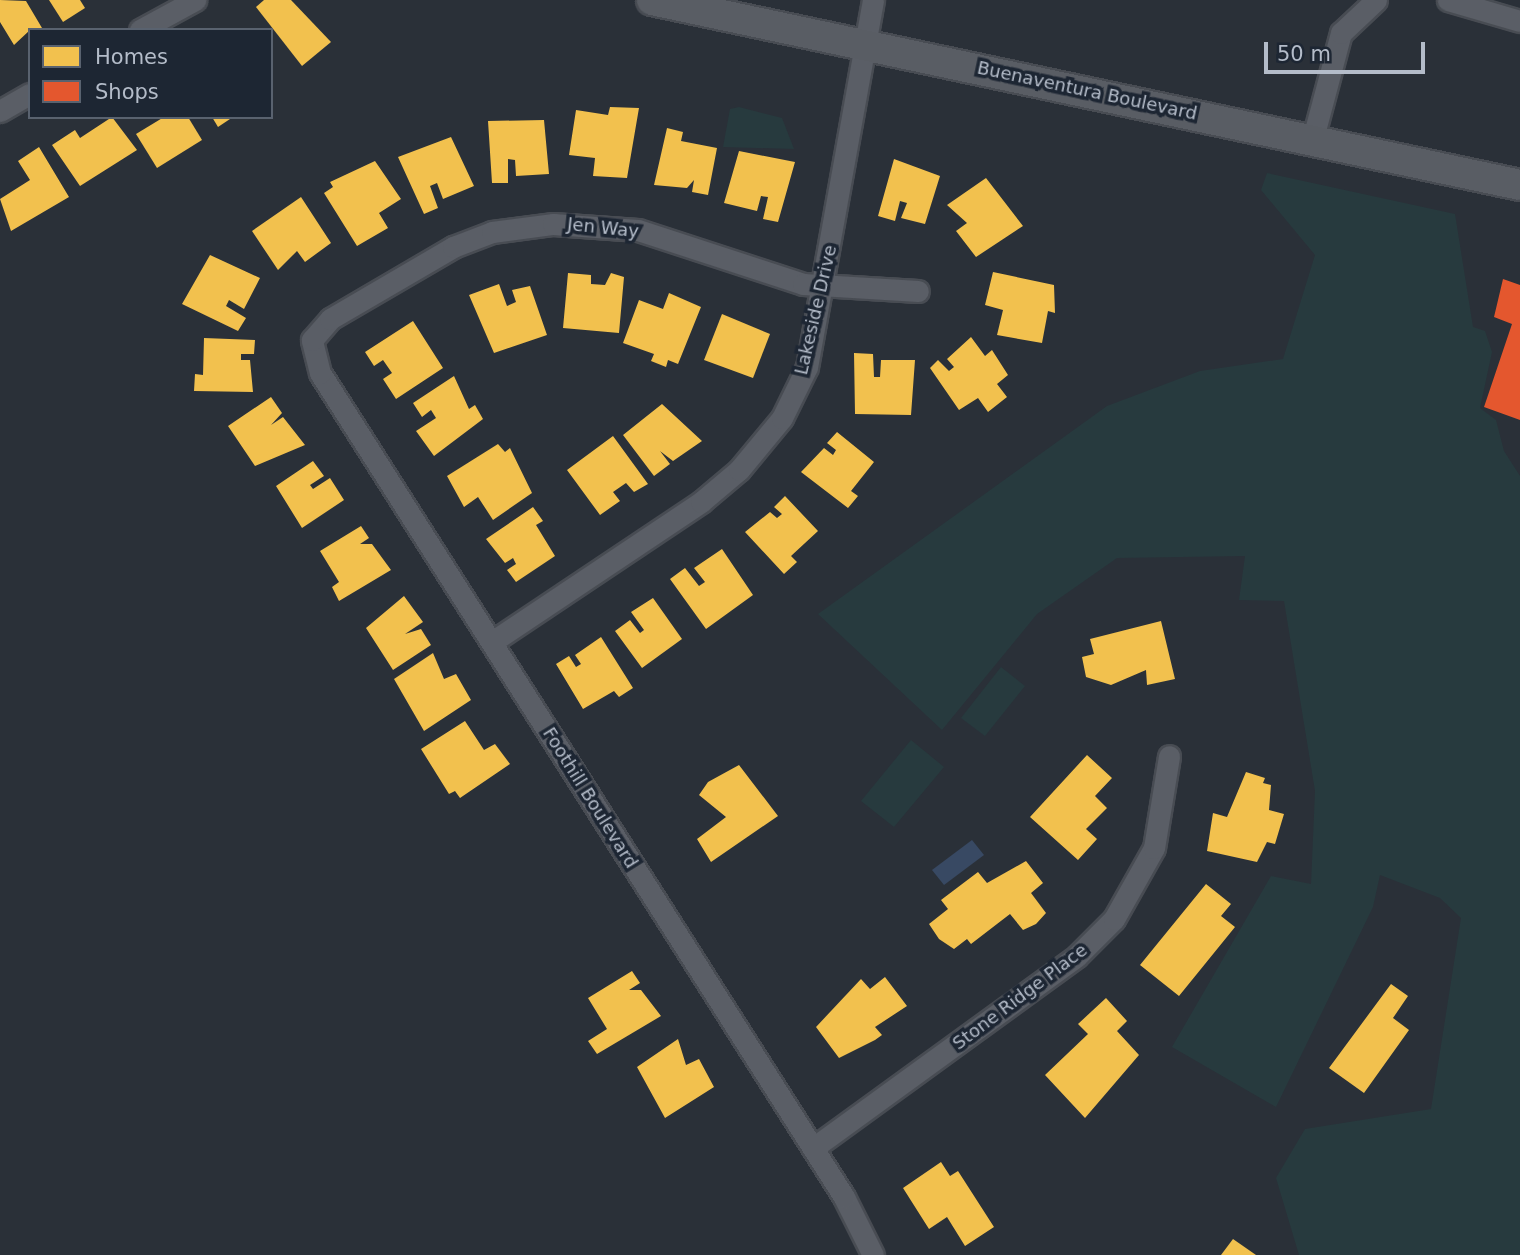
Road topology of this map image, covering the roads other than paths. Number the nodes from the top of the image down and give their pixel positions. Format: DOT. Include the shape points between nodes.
graph roads {
  1 [pos="195,0"];
  2 [pos="652,0"];
  3 [pos="873,0"];
  4 [pos="1376,0"];
  5 [pos="1448,0"];
  6 [pos="1520,21"];
  7 [pos="145,28"];
  8 [pos="866,45"];
  9 [pos="28,95"];
  10 [pos="0,111"];
  11 [pos="1313,138"];
  12 [pos="1520,185"];
  13 [pos="824,286"];
  14 [pos="918,291"];
  15 [pos="312,340"];
  16 [pos="492,642"];
  17 [pos="1169,756"];
  18 [pos="813,1148"];
  19 [pos="873,1255"];
  1 -- 7 [label="street"];
  2 -- 8 [label="main road, Buenaventura Boulevard"];
  3 -- 8 [label="street, Lakeside Drive"];
  4 -- 11 [label="street" via="1341,33"];
  5 -- 6 [label="street"];
  8 -- 11 [label="main road, Buenaventura Boulevard"];
  8 -- 13 [label="street, Lakeside Drive"];
  9 -- 10 [label="street"];
  11 -- 12 [label="main road, Buenaventura Boulevard"];
  13 -- 14 [label="street, Jen Way"];
  13 -- 15 [label="street, Jen Way" via="724,263 638,230 584,223 512,228 453,247 404,274 330,318"];
  13 -- 16 [label="street, Lakeside Drive" via="797,391 739,470"];
  15 -- 16 [label="street, Foothill Boulevard" via="320,373"];
  16 -- 18 [label="street, Foothill Boulevard"];
  17 -- 18 [label="street, Stone Ridge Place" via="1154,848 1114,919 1077,956"];
  18 -- 19 [label="street, Foothill Boulevard"];
}
